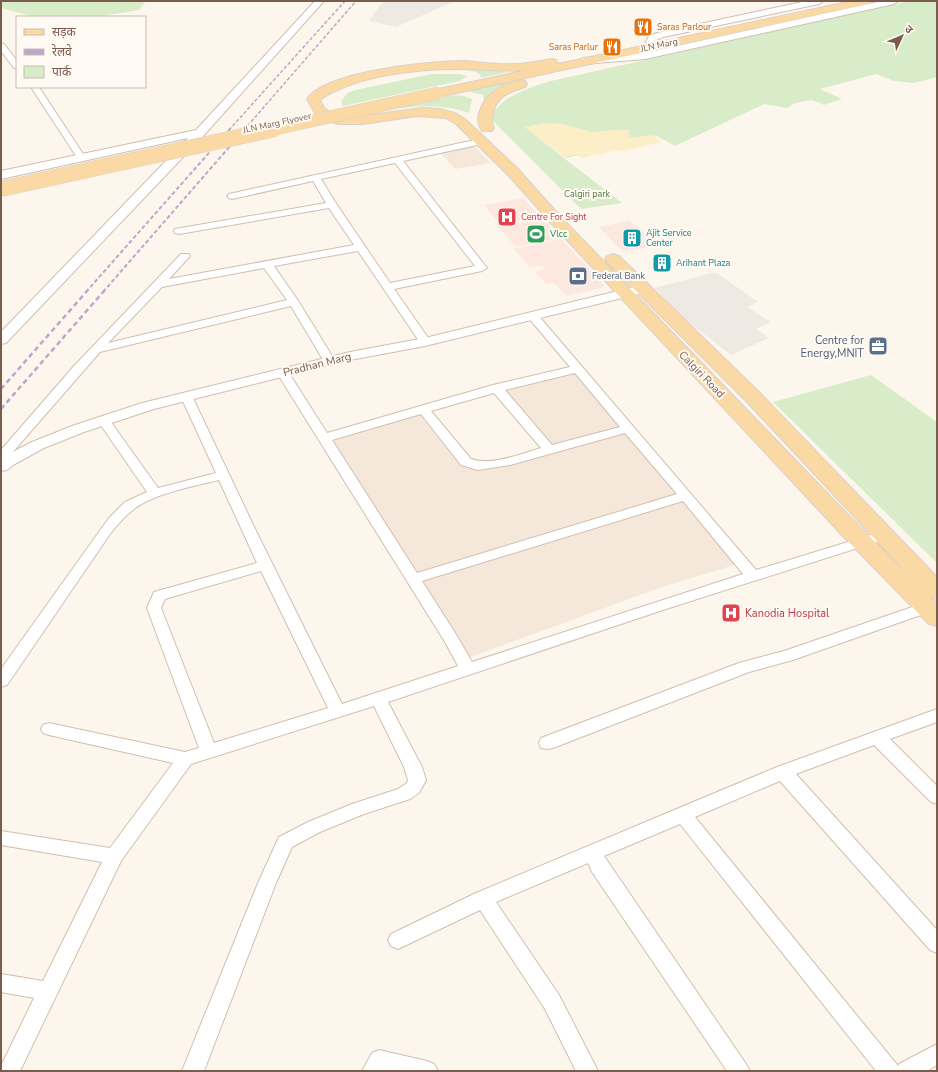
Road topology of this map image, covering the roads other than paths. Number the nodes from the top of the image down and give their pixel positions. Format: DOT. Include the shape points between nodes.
graph roads {
  1 [pos="320,1"];
  2 [pos="819,1"];
  3 [pos="834,1"];
  4 [pos="867,1"];
  5 [pos="894,1"];
  6 [pos="651,42"];
  7 [pos="1,46"];
  8 [pos="584,61"];
  9 [pos="16,65"];
  10 [pos="553,65"];
  11 [pos="489,78"];
  12 [pos="36,88"];
  13 [pos="452,90"];
  14 [pos="437,91"];
  15 [pos="474,129"];
  16 [pos="201,132"];
  17 [pos="178,156"];
  18 [pos="81,157"];
  19 [pos="397,159"];
  20 [pos="1,175"];
  21 [pos="316,178"];
  22 [pos="1,183"];
  23 [pos="1,189"];
  24 [pos="1,196"];
  25 [pos="232,196"];
  26 [pos="332,205"];
  27 [pos="179,231"];
  28 [pos="361,247"];
  29 [pos="185,256"];
  30 [pos="267,264"];
  31 [pos="158,284"];
  32 [pos="388,287"];
  33 [pos="634,291"];
  34 [pos="294,302"];
  35 [pos="534,316"];
  36 [pos="1,340"];
  37 [pos="425,342"];
  38 [pos="97,349"];
  39 [pos="329,361"];
  40 [pos="579,369"];
  41 [pos="284,373"];
  42 [pos="497,388"];
  43 [pos="188,397"];
  44 [pos="423,409"];
  45 [pos="104,420"];
  46 [pos="629,428"];
  47 [pos="324,438"];
  48 [pos="549,449"];
  49 [pos="4,463"];
  50 [pos="222,475"];
  51 [pos="156,494"];
  52 [pos="686,496"];
  53 [pos="884,535"];
  54 [pos="862,542"];
  55 [pos="266,565"];
  56 [pos="754,576"];
  57 [pos="413,579"];
  58 [pos="937,591"];
  59 [pos="932,612"];
  60 [pos="467,668"];
  61 [pos="1,681"];
  62 [pos="378,699"];
  63 [pos="337,711"];
  64 [pos="937,715"];
  65 [pos="49,729"];
  66 [pos="877,737"];
  67 [pos="547,743"];
  68 [pos="209,752"];
  69 [pos="185,759"];
  70 [pos="783,772"];
  71 [pos="937,797"];
  72 [pos="683,815"];
  73 [pos="1,838"];
  74 [pos="593,852"];
  75 [pos="114,856"];
  76 [pos="483,899"];
  77 [pos="398,940"];
  78 [pos="937,944"];
  79 [pos="1,983"];
  80 [pos="48,991"];
  81 [pos="937,1054"];
  82 [pos="9,1071"];
  83 [pos="193,1071"];
  84 [pos="373,1071"];
  85 [pos="427,1071"];
  86 [pos="587,1071"];
  87 [pos="739,1071"];
  88 [pos="889,1071"];
  89 [pos="906,1071"];
  1 -- 16 [label="street"];
  2 -- 6 [label="street" via="660,35 650,39"];
  3 -- 6 [label="main road, JLN Marg"];
  4 -- 8 [label="main road, JLN Marg"];
  5 -- 8 [label="street" via="645,56"];
  6 -- 10 [label="main road, JLN Marg"];
  7 -- 9 [label="street"];
  8 -- 10 [label="main road, JLN Marg"];
  10 -- 11 [label="main road, JLN Marg Flyover"];
  10 -- 13 [label="main road, JLN Marg"];
  10 -- 15 [label="main road" via="520,85 495,95 488,103 484,121"];
  10 -- 15 [label="main road" via="514,68 466,65 419,67 336,84 320,91 313,98 315,106 325,116 343,122 400,114 446,114"];
  11 -- 14 [label="main road, JLN Marg Flyover"];
  11 -- 15 [label="main road" via="477,70 434,70 351,86 341,90 332,103 336,108 363,114 413,108 444,109 461,113"];
  12 -- 18 [label="street"];
  13 -- 14 [label="main road, JLN Marg Flyover"];
  13 -- 15 [label="main road" via="474,95 477,99 479,108"];
  14 -- 22 [label="main road, JLN Marg Flyover"];
  14 -- 23 [label="main road, JLN Marg Flyover, bridge"];
  15 -- 19 [label="street"];
  15 -- 33 [label="main road, Calgiri Road" via="513,172"];
  16 -- 17 [label="street"];
  16 -- 18 [label="street"];
  17 -- 24 [label="street"];
  17 -- 36 [label="street"];
  18 -- 20 [label="street"];
  19 -- 21 [label="street"];
  19 -- 32 [label="street" via="482,268"];
  21 -- 25 [label="street"];
  21 -- 26 [label="street"];
  26 -- 27 [label="street"];
  26 -- 28 [label="street"];
  28 -- 30 [label="street"];
  28 -- 32 [label="street"];
  29 -- 31 [label="street"];
  30 -- 31 [label="street"];
  30 -- 34 [label="street"];
  31 -- 38 [label="street"];
  32 -- 37 [label="street"];
  33 -- 35 [label="street, Pradhan Marg"];
  33 -- 53 [label="main road, Calgiri Road" via="753,397"];
  33 -- 54 [label="main road, Calgiri Road"];
  34 -- 38 [label="street"];
  34 -- 39 [label="street"];
  35 -- 37 [label="street, Pradhan Marg"];
  35 -- 40 [label="street"];
  37 -- 39 [label="street, Pradhan Marg"];
  38 -- 49 [label="street" via="5,453"];
  39 -- 41 [label="street, Pradhan Marg"];
  40 -- 42 [label="street"];
  40 -- 46 [label="street"];
  41 -- 43 [label="street, Pradhan Marg"];
  41 -- 47 [label="street"];
  42 -- 44 [label="street"];
  42 -- 48 [label="street"];
  43 -- 45 [label="street, Pradhan Marg"];
  43 -- 50 [label="street"];
  44 -- 47 [label="street"];
  44 -- 48 [label="street" via="466,462 478,466 505,462"];
  45 -- 49 [label="street, Pradhan Marg" via="38,445"];
  45 -- 51 [label="street"];
  46 -- 48 [label="street"];
  46 -- 52 [label="street"];
  47 -- 57 [label="street"];
  50 -- 51 [label="street"];
  50 -- 55 [label="street"];
  51 -- 61 [label="street" via="131,505 119,516 100,539 46,620"];
  52 -- 56 [label="street"];
  52 -- 57 [label="street"];
  53 -- 54 [label="street"];
  53 -- 58 [label="main road, Calgiri Road"];
  54 -- 56 [label="street"];
  54 -- 59 [label="main road, Calgiri Road"];
  55 -- 63 [label="street"];
  55 -- 68 [label="street" via="159,596 154,608"];
  56 -- 60 [label="street"];
  57 -- 60 [label="street"];
  59 -- 67 [label="street" via="744,667"];
  60 -- 62 [label="street"];
  62 -- 63 [label="street"];
  62 -- 83 [label="street" via="418,780 413,788 404,794 358,809 285,842"];
  63 -- 68 [label="street"];
  64 -- 66 [label="street"];
  65 -- 69 [label="street"];
  66 -- 70 [label="street"];
  66 -- 71 [label="street"];
  68 -- 69 [label="street"];
  69 -- 75 [label="street"];
  70 -- 72 [label="street"];
  70 -- 78 [label="street"];
  72 -- 74 [label="street"];
  72 -- 88 [label="street"];
  73 -- 75 [label="street"];
  74 -- 76 [label="street"];
  74 -- 87 [label="street" via="599,866"];
  75 -- 80 [label="street"];
  76 -- 77 [label="street"];
  76 -- 86 [label="street" via="552,1002"];
  79 -- 80 [label="street"];
  80 -- 82 [label="street"];
  81 -- 89 [label="street"];
  84 -- 85 [label="street" via="379,1060"];
}
